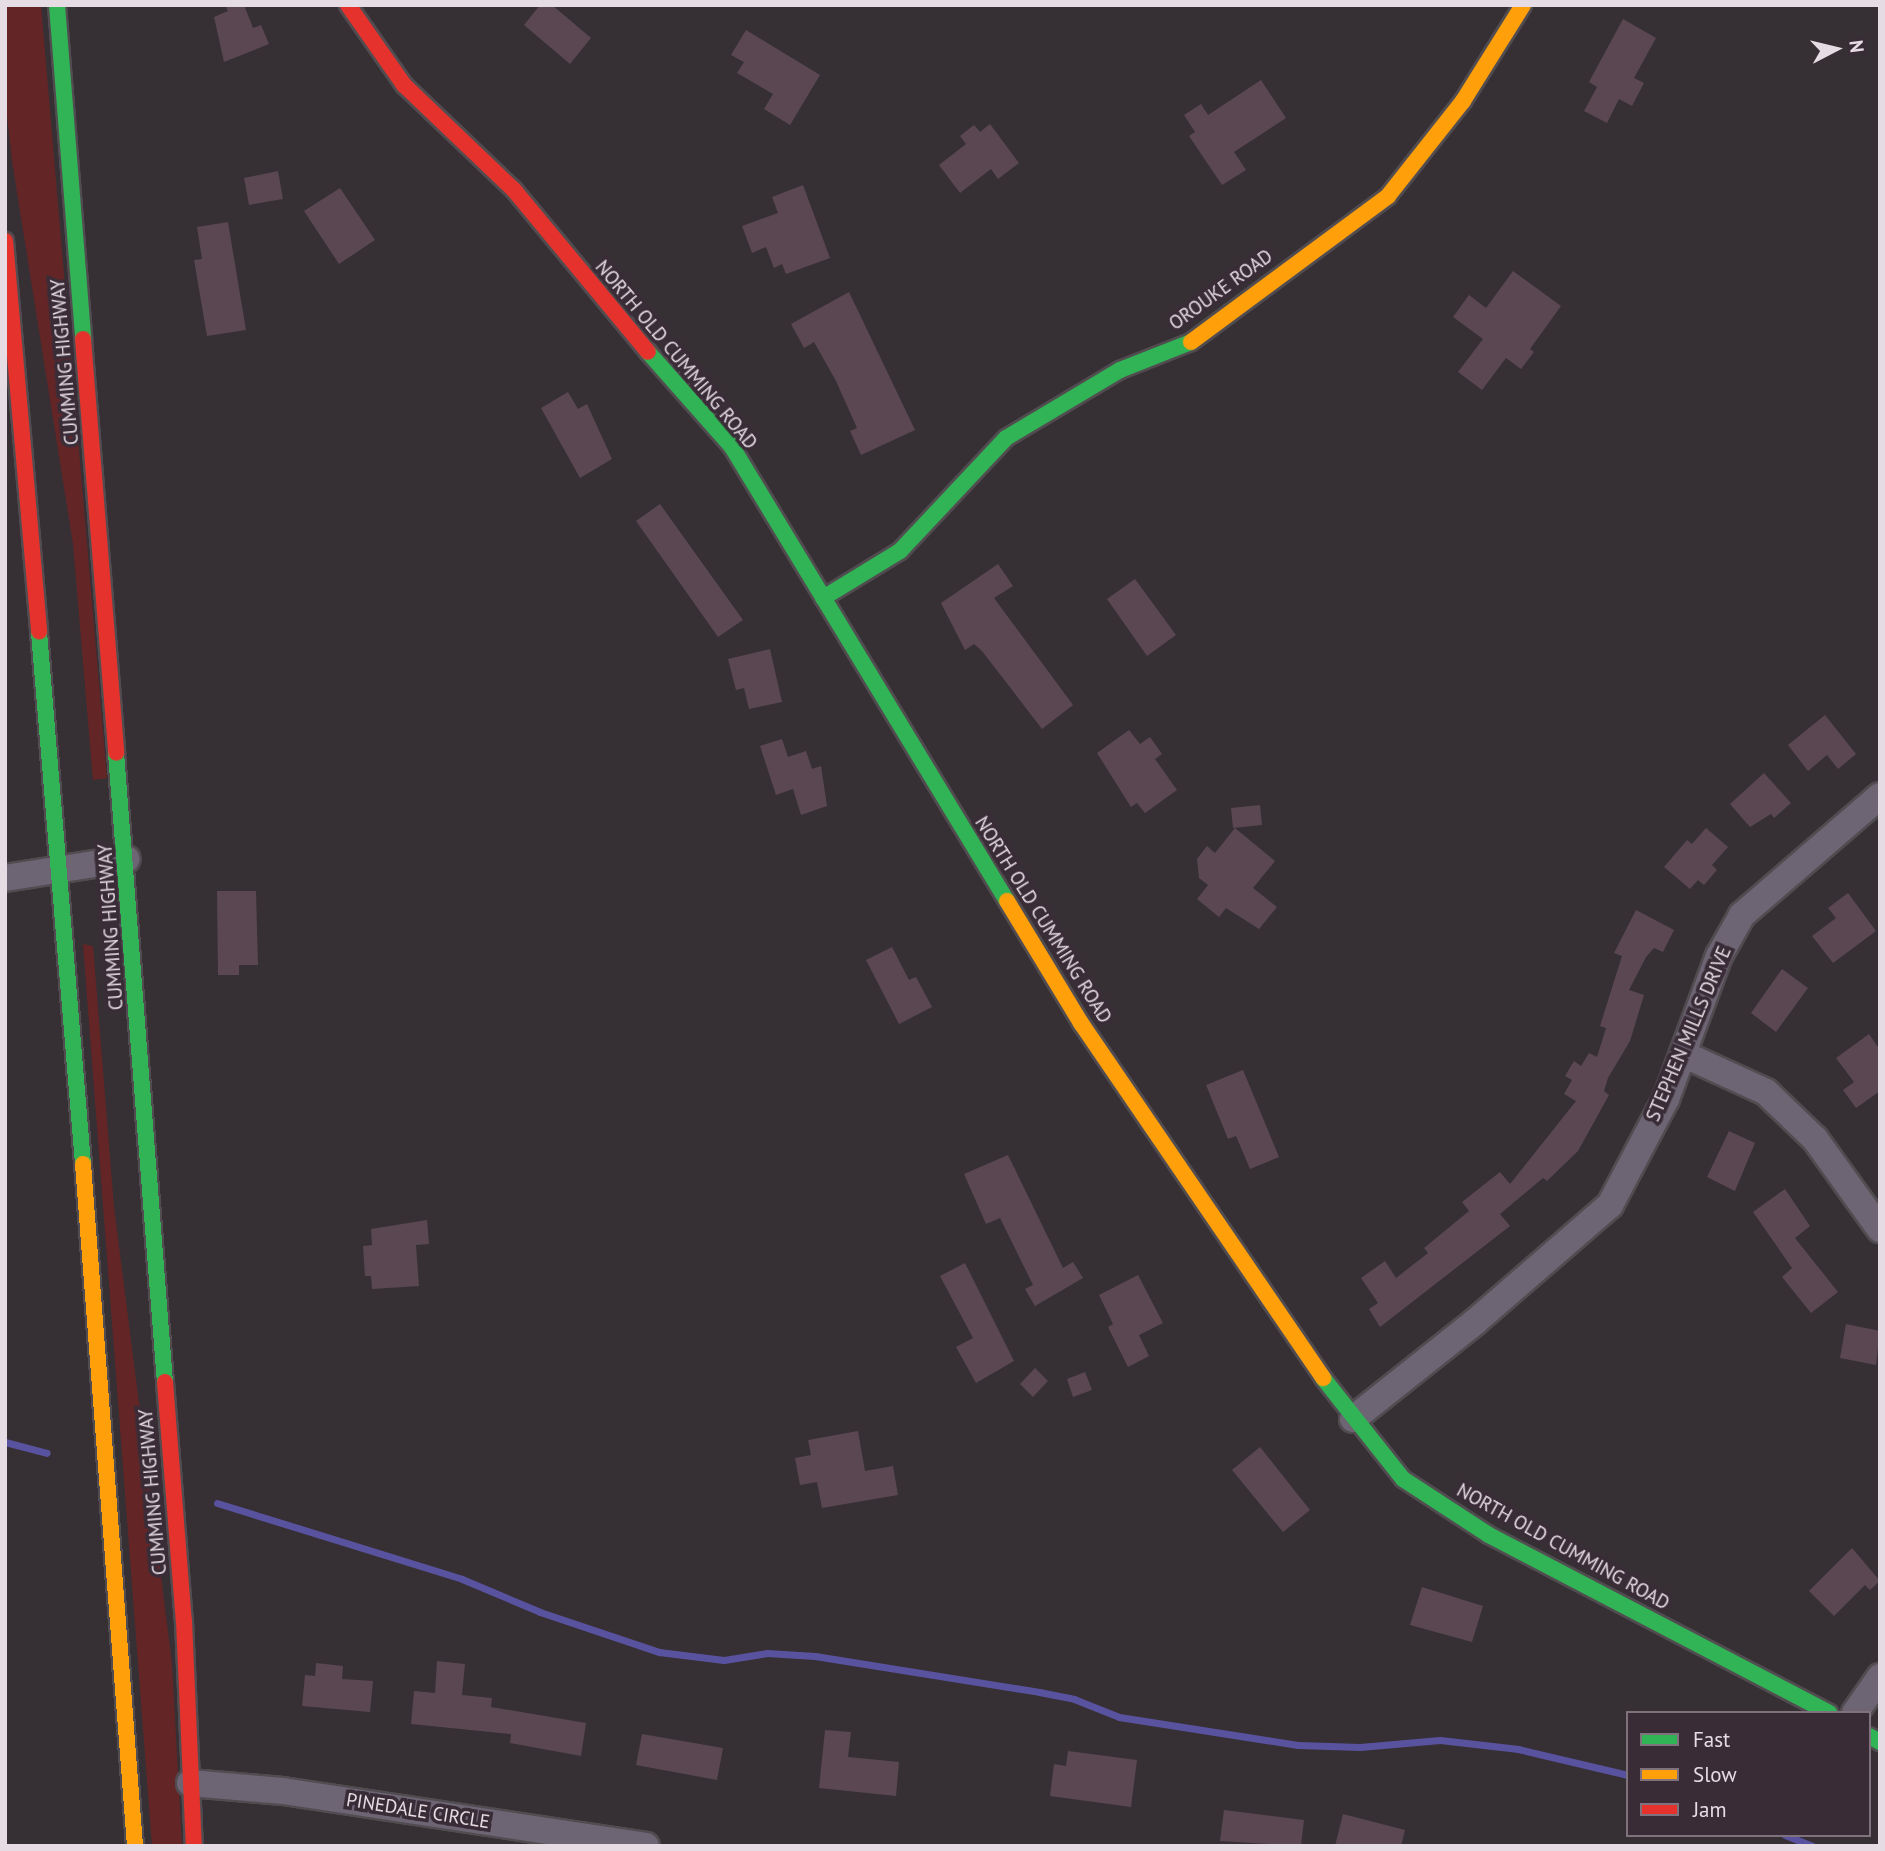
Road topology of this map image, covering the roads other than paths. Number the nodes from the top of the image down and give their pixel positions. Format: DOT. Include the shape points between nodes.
graph roads {
  1 [pos="57,5"];
  2 [pos="348,5"];
  3 [pos="1523,5"];
  4 [pos="5,241"];
  5 [pos="823,598"];
  6 [pos="1880,796"];
  7 [pos="127,859"];
  8 [pos="60,867"];
  9 [pos="5,878"];
  10 [pos="1683,1054"];
  11 [pos="1880,1229"];
  12 [pos="1353,1419"];
  13 [pos="1880,1676"];
  14 [pos="1825,1711"];
  15 [pos="1856,1711"];
  16 [pos="190,1783"];
  17 [pos="135,1846"];
  18 [pos="194,1846"];
  19 [pos="646,1846"];
  1 -- 7 [label="main road, CUMMING HIGHWAY"];
  2 -- 5 [label="main road, NORTH OLD CUMMING ROAD" via="404,85 514,190 603,302 732,447"];
  3 -- 5 [label="main road, OROUKE ROAD" via="1463,101 1388,196 1190,343 1120,370 1006,438 900,551"];
  4 -- 8 [label="main road"];
  5 -- 12 [label="main road, NORTH OLD CUMMING ROAD" via="1031,946"];
  6 -- 10 [label="street, STEPHEN MILLS DRIVE" via="1742,915 1719,956"];
  7 -- 8 [label="street"];
  7 -- 16 [label="main road, CUMMING HIGHWAY" via="184,1621"];
  8 -- 9 [label="street"];
  8 -- 17 [label="main road"];
  10 -- 11 [label="street" via="1766,1092 1815,1139"];
  10 -- 12 [label="street, STEPHEN MILLS DRIVE" via="1666,1099 1610,1205"];
  12 -- 14 [label="main road, NORTH OLD CUMMING ROAD" via="1403,1479 1489,1535"];
  13 -- 15 [label="street"];
  16 -- 18 [label="main road, CUMMING HIGHWAY"];
  16 -- 19 [label="street, PINEDALE CIRCLE" via="283,1791"];
}
